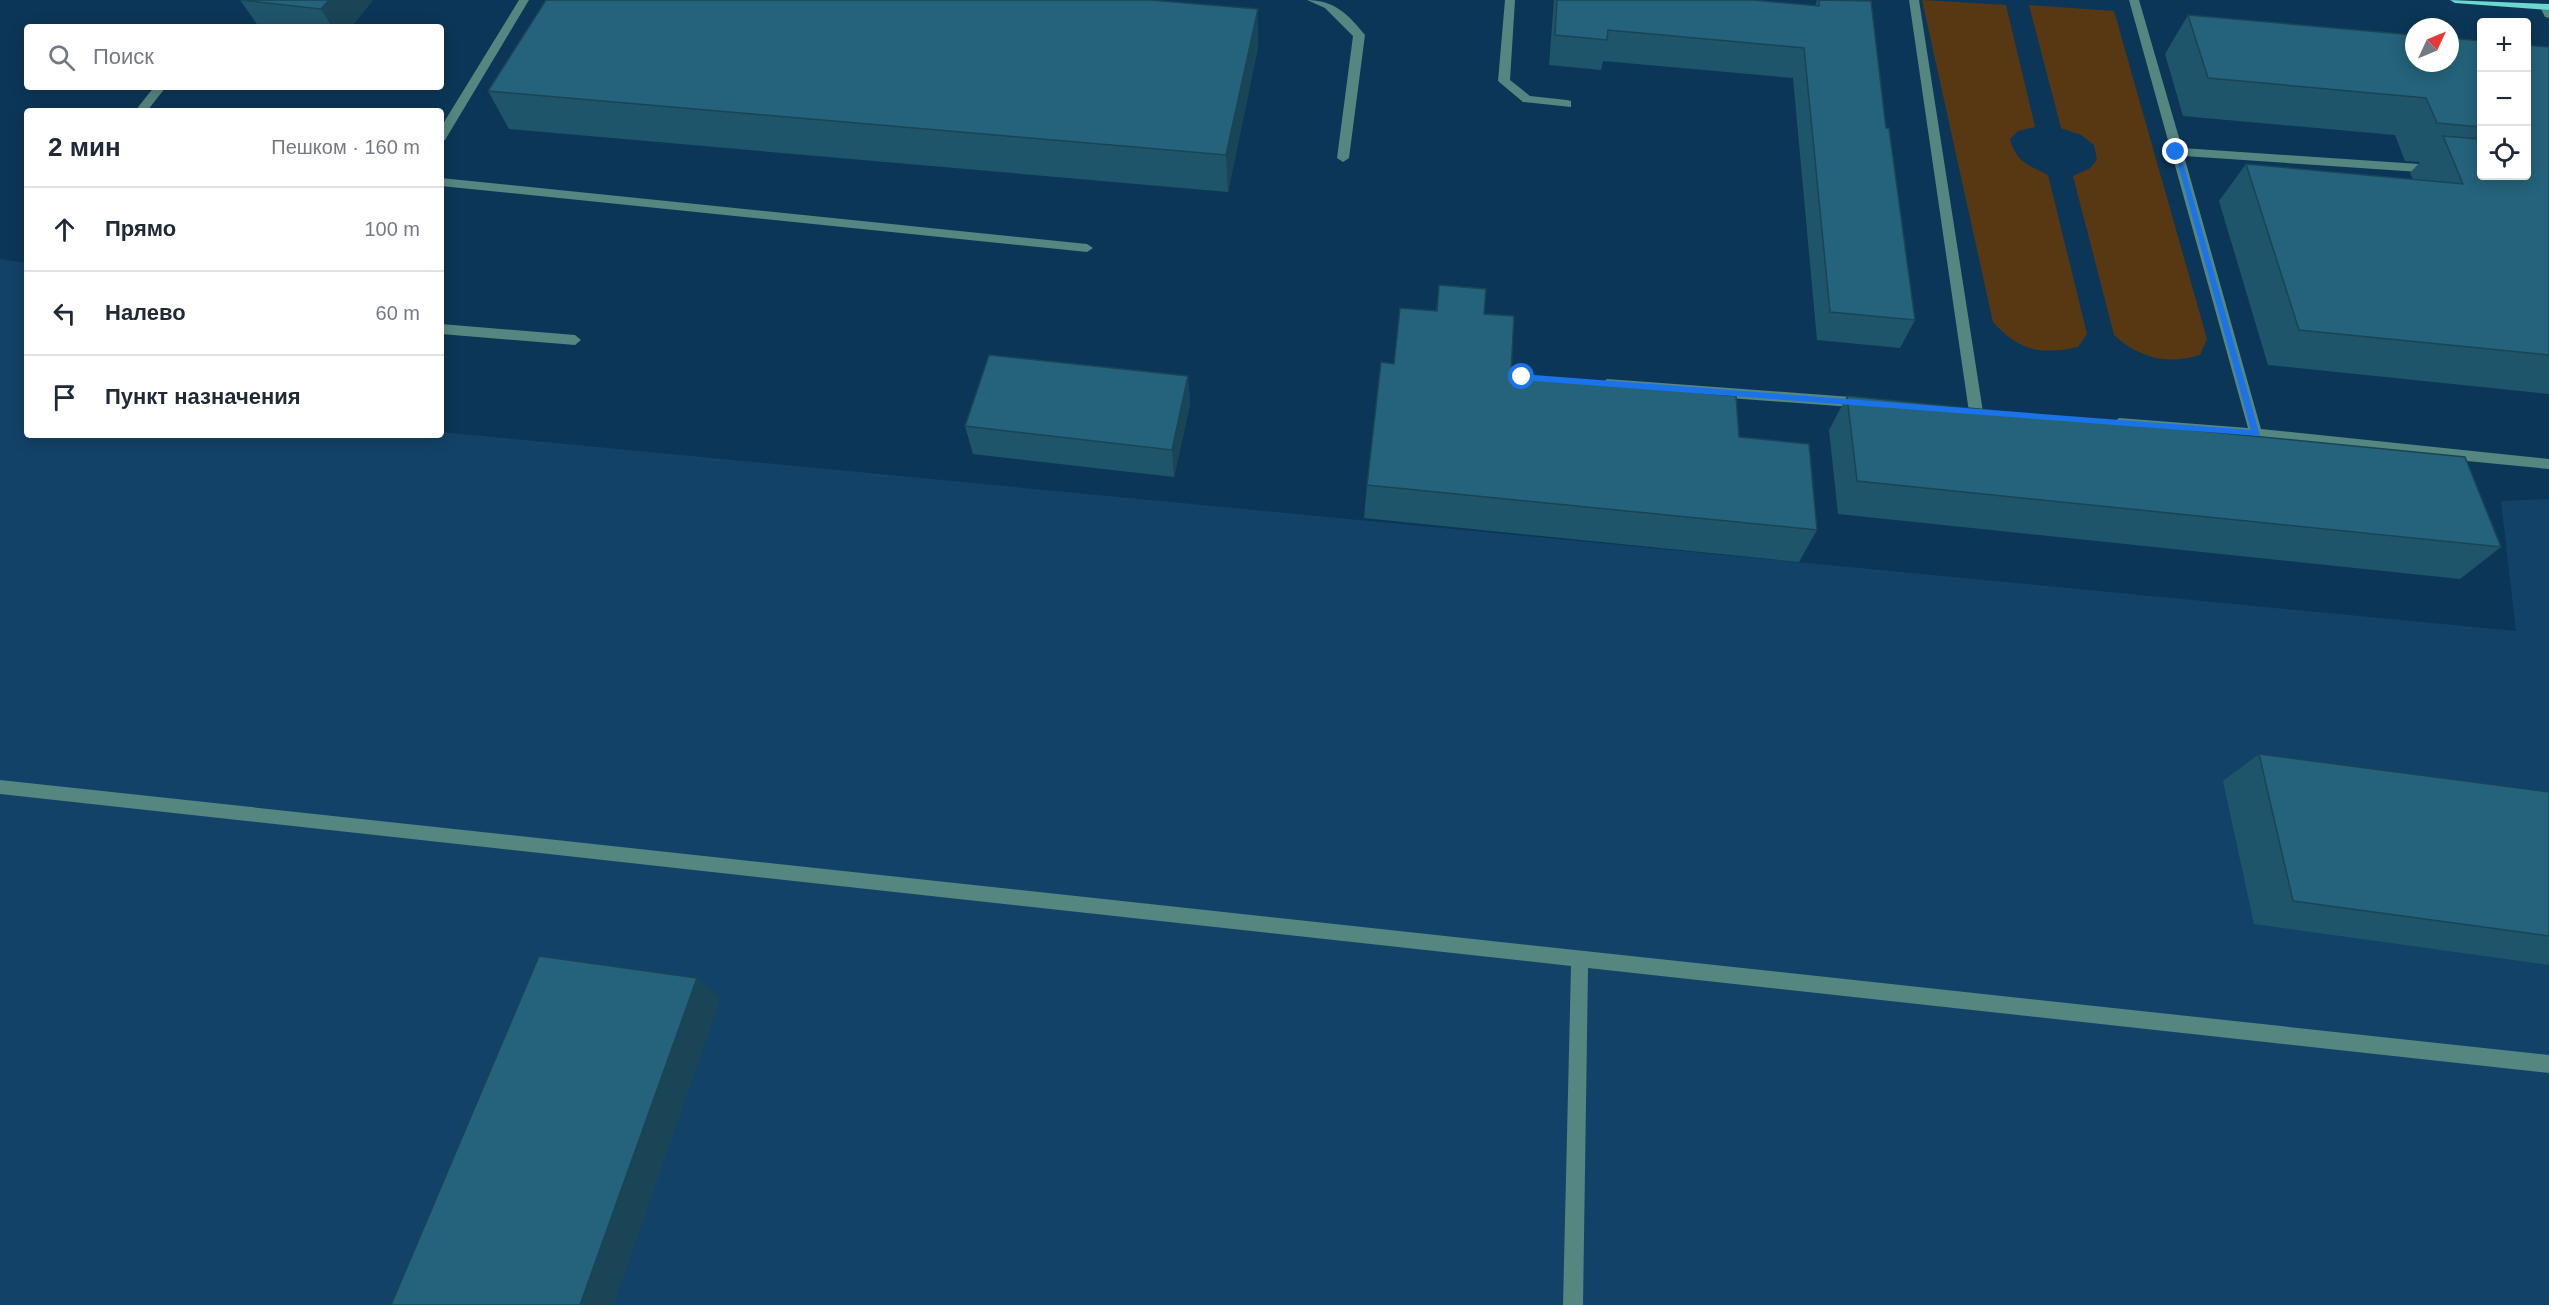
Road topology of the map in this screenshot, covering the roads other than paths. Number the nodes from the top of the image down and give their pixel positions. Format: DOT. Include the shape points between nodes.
graph roads {
  1 [pos="524,0"];
  2 [pos="1312,0"];
  3 [pos="1510,0"];
  4 [pos="1914,0"];
  5 [pos="2134,0"];
  6 [pos="2455,0"];
  7 [pos="2548,10"];
  8 [pos="158,90"];
  9 [pos="1567,104"];
  10 [pos="143,108"];
  11 [pos="444,132"];
  12 [pos="2176,152"];
  13 [pos="1343,158"];
  14 [pos="2446,170"];
  15 [pos="444,182"];
  16 [pos="1087,248"];
  17 [pos="444,329"];
  18 [pos="575,340"];
  19 [pos="1592,382"];
  20 [pos="1883,405"];
  21 [pos="1976,412"];
  22 [pos="2105,422"];
  23 [pos="2256,434"];
  24 [pos="2549,464"];
  25 [pos="0,788"];
  26 [pos="1580,958"];
  27 [pos="2549,1064"];
  28 [pos="1573,1305"];
  1 -- 11 [label="lane"];
  2 -- 13 [label="lane" via="1329,6 1359,35"];
  3 -- 9 [label="lane" via="1504,81 1527,99"];
  4 -- 21 [label="lane"];
  5 -- 12 [label="lane"];
  6 -- 7 [label="main road"];
  8 -- 10 [label="lane"];
  12 -- 14 [label="lane"];
  12 -- 23 [label="lane"];
  15 -- 16 [label="lane"];
  17 -- 18 [label="lane"];
  19 -- 20 [label="lane"];
  22 -- 23 [label="lane"];
  23 -- 24 [label="lane"];
  25 -- 26 [label="lane"];
  26 -- 27 [label="lane"];
  26 -- 28 [label="lane"];
}
